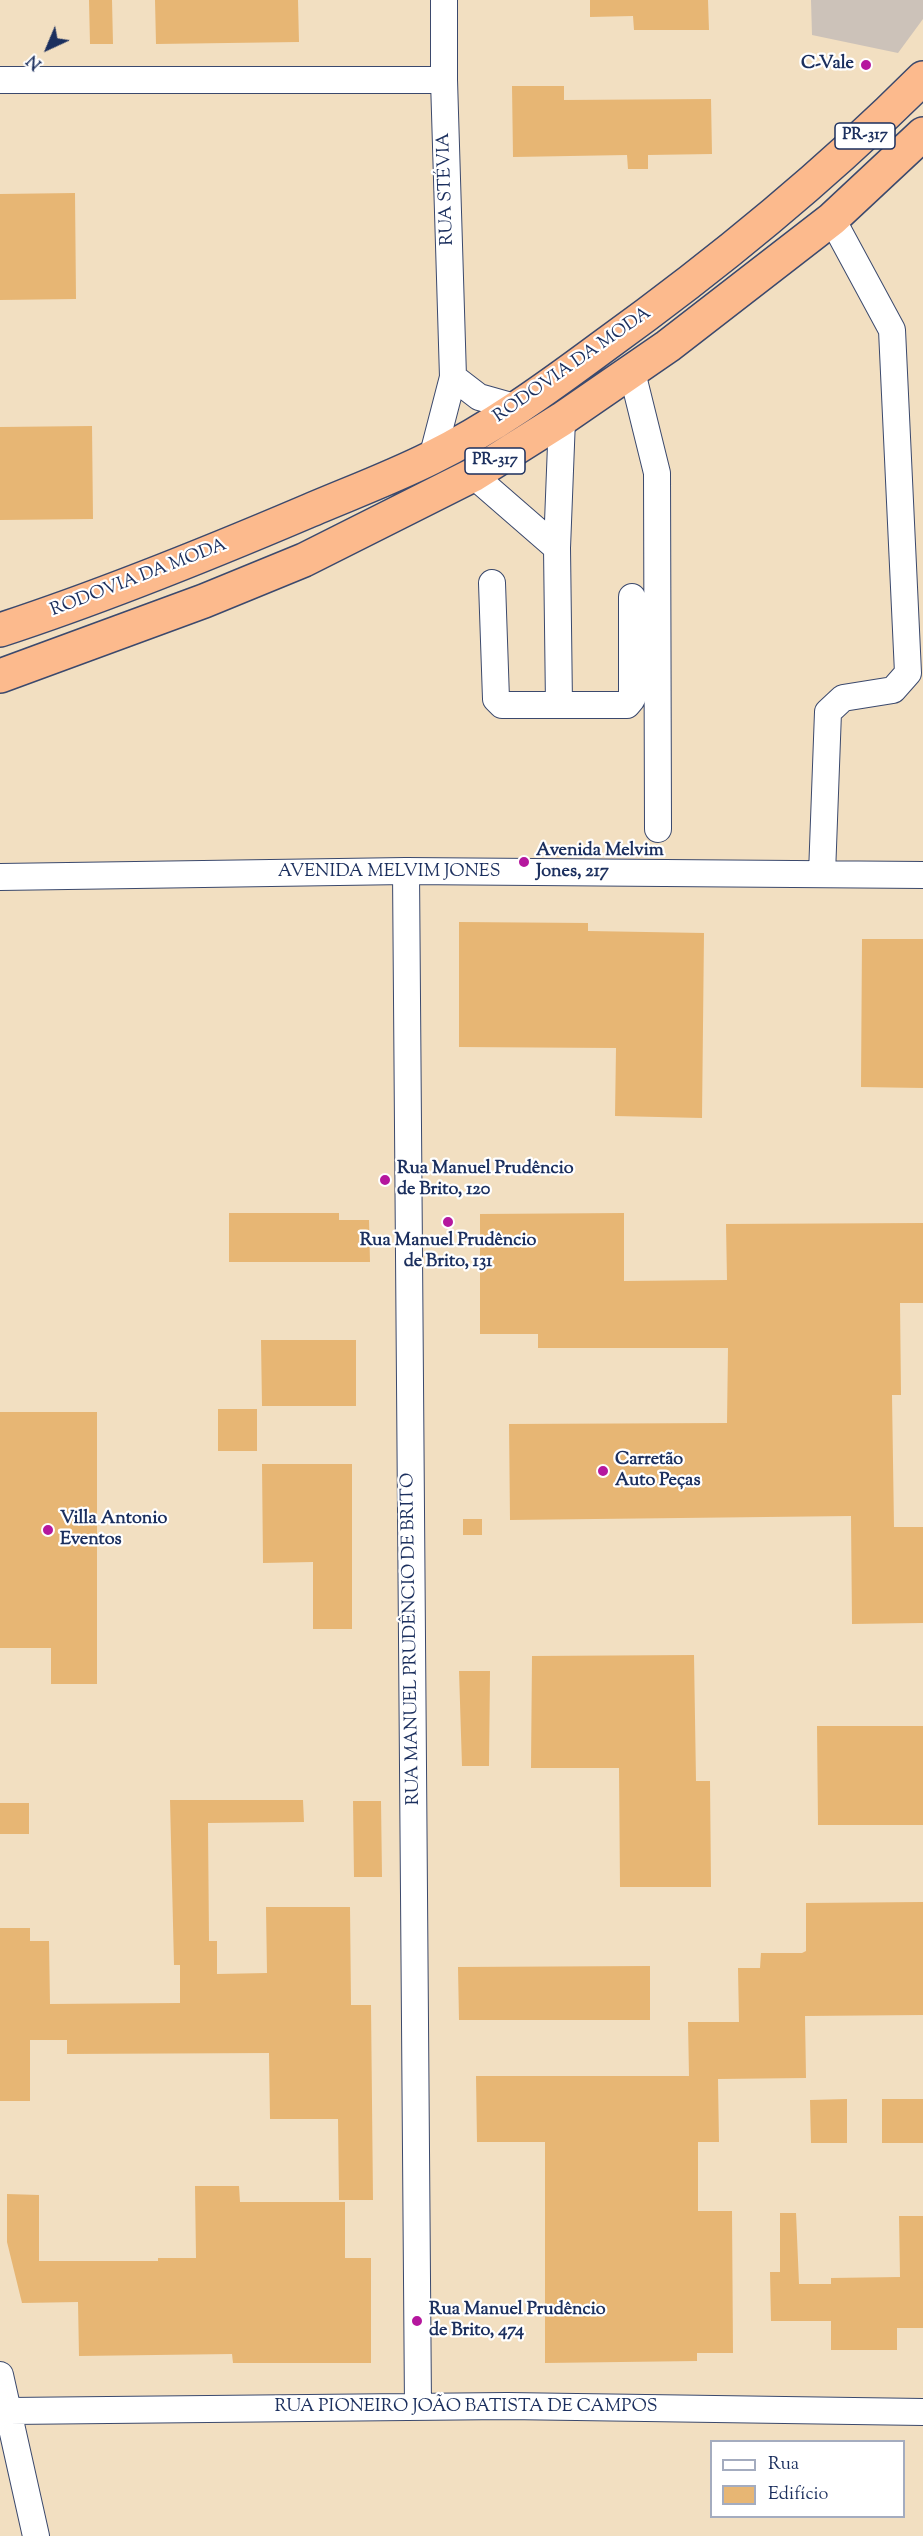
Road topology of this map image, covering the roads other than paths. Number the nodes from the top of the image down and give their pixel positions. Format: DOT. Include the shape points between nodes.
graph roads {
  1 [pos="444,0"];
  2 [pos="923,78"];
  3 [pos="0,80"];
  4 [pos="444,80"];
  5 [pos="923,134"];
  6 [pos="832,219"];
  7 [pos="632,372"];
  8 [pos="453,377"];
  9 [pos="518,408"];
  10 [pos="562,419"];
  11 [pos="432,458"];
  12 [pos="473,475"];
  13 [pos="557,548"];
  14 [pos="492,583"];
  15 [pos="632,597"];
  16 [pos="0,630"];
  17 [pos="2,676"];
  18 [pos="559,705"];
  19 [pos="658,828"];
  20 [pos="405,872"];
  21 [pos="822,874"];
  22 [pos="923,875"];
  23 [pos="0,877"];
  24 [pos="0,2375"];
  25 [pos="418,2407"];
  26 [pos="9,2411"];
  27 [pos="923,2412"];
  28 [pos="36,2536"];
  1 -- 4 [label="street, RUA STÉVIA"];
  2 -- 9 [label="highway, RODOVIA DA MODA / PR-317" via="867,134 758,227 640,320"];
  3 -- 4 [label="street"];
  4 -- 8 [label="street, RUA STÉVIA"];
  5 -- 6 [label="highway, RODOVIA DA MODA / PR-317"];
  6 -- 7 [label="highway, RODOVIA DA MODA / PR-317"];
  6 -- 21 [label="street" via="892,330 908,673 892,690 843,698 828,711"];
  7 -- 10 [label="highway, RODOVIA DA MODA / PR-317"];
  7 -- 19 [label="street" via="657,472"];
  8 -- 9 [label="street" via="479,397"];
  8 -- 11 [label="street, RUA STÉVIA"];
  9 -- 11 [label="highway, RODOVIA DA MODA / PR-317"];
  10 -- 12 [label="highway, RODOVIA DA MODA / PR-317"];
  10 -- 13 [label="street"];
  11 -- 16 [label="highway, RODOVIA DA MODA / PR-317" via="208,554"];
  12 -- 13 [label="street"];
  12 -- 17 [label="highway, RODOVIA DA MODA / PR-317" via="304,560"];
  13 -- 18 [label="street"];
  14 -- 18 [label="street" via="496,699 502,705"];
  15 -- 18 [label="street" via="632,699 627,705"];
  20 -- 21 [label="street, AVENIDA MELVIM JONES"];
  20 -- 23 [label="street, AVENIDA MELVIM JONES"];
  20 -- 25 [label="street, RUA MANUEL PRUDÊNCIO DE BRITO"];
  21 -- 22 [label="street, AVENIDA MELVIM JONES"];
  24 -- 26 [label="street"];
  25 -- 26 [label="street, RUA PIONEIRO JOÃO BATISTA DE CAMPOS"];
  25 -- 27 [label="street, RUA PIONEIRO JOÃO BATISTA DE CAMPOS"];
  26 -- 28 [label="street"];
}
